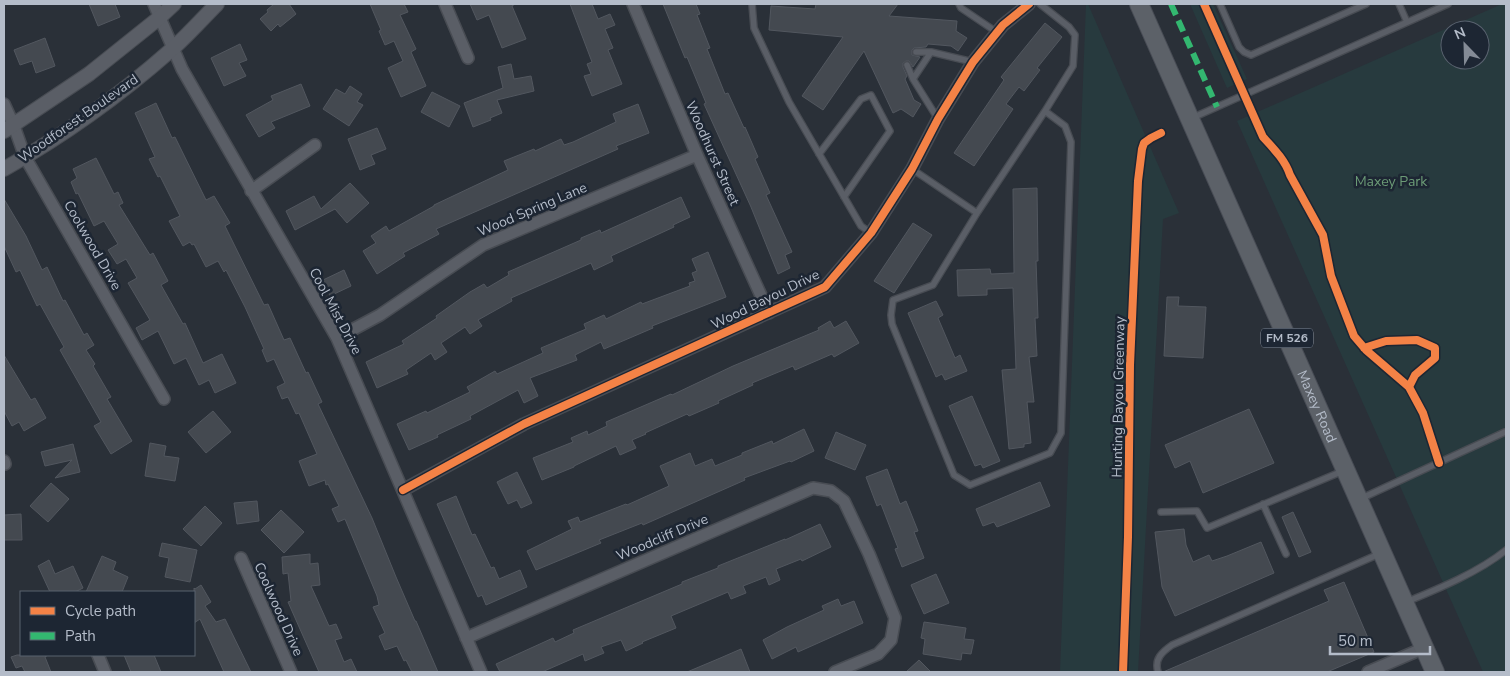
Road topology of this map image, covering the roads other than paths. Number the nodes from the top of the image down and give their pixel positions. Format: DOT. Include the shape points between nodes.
graph roads {
  1 [pos="154,4"];
  2 [pos="174,4"];
  3 [pos="217,4"];
  4 [pos="445,4"];
  5 [pos="633,4"];
  6 [pos="752,4"];
  7 [pos="959,4"];
  8 [pos="1029,4"];
  9 [pos="1040,4"];
  10 [pos="1140,4"];
  11 [pos="1220,4"];
  12 [pos="1366,4"];
  13 [pos="1399,4"];
  14 [pos="1448,4"];
  15 [pos="1434,7"];
  16 [pos="159,18"];
  17 [pos="1407,22"];
  18 [pos="998,32"];
  19 [pos="172,49"];
  20 [pos="916,52"];
  21 [pos="931,52"];
  22 [pos="468,58"];
  23 [pos="973,62"];
  24 [pos="907,65"];
  25 [pos="913,79"];
  26 [pos="4,104"];
  27 [pos="1045,111"];
  28 [pos="1190,118"];
  29 [pos="938,119"];
  30 [pos="9,129"];
  31 [pos="315,146"];
  32 [pos="819,154"];
  33 [pos="697,156"];
  34 [pos="25,157"];
  35 [pos="4,169"];
  36 [pos="912,169"];
  37 [pos="251,191"];
  38 [pos="844,197"];
  39 [pos="977,213"];
  40 [pos="871,233"];
  41 [pos="768,313"];
  42 [pos="337,338"];
  43 [pos="164,399"];
  44 [pos="1505,432"];
  45 [pos="1345,470"];
  46 [pos="403,490"];
  47 [pos="1358,500"];
  48 [pos="1263,504"];
  49 [pos="1162,512"];
  50 [pos="1506,550"];
  51 [pos="1381,553"];
  52 [pos="1286,554"];
  53 [pos="241,558"];
  54 [pos="1404,603"];
  55 [pos="466,638"];
  56 [pos="1424,648"];
  57 [pos="98,656"];
  58 [pos="1431,671"];
  59 [pos="105,672"];
  60 [pos="291,672"];
  61 [pos="481,672"];
  62 [pos="835,672"];
  63 [pos="1158,672"];
  64 [pos="1368,672"];
  1 -- 16 [label="street, Cool Mist Drive"];
  2 -- 16 [label="street"];
  3 -- 19 [label="street, Woodforest Boulevard"];
  4 -- 22 [label="street"];
  5 -- 33 [label="street, Woodhurst Street"];
  6 -- 32 [label="lane" via="754,28 789,102"];
  7 -- 18 [label="lane"];
  8 -- 18 [label="street, Wood Bayou Drive"];
  9 -- 27 [label="lane" via="1070,26 1074,35 1073,66"];
  10 -- 28 [label="main road, Maxey Road / FM 526"];
  11 -- 12 [label="lane" via="1239,47 1251,55"];
  13 -- 17 [label="lane"];
  14 -- 15 [label="lane"];
  15 -- 17 [label="lane"];
  16 -- 19 [label="street, Cool Mist Drive"];
  16 -- 30 [label="street" via="90,74"];
  17 -- 28 [label="lane"];
  18 -- 23 [label="street, Wood Bayou Drive"];
  19 -- 34 [label="street, Woodforest Boulevard" via="107,102"];
  19 -- 37 [label="street, Cool Mist Drive"];
  20 -- 21 [label="lane"];
  21 -- 23 [label="lane"];
  21 -- 25 [label="lane"];
  23 -- 29 [label="street, Wood Bayou Drive"];
  24 -- 25 [label="lane"];
  25 -- 29 [label="lane"];
  26 -- 30 [label="street, Coolwood Drive"];
  27 -- 39 [label="lane"];
  27 -- 39 [label="lane" via="1065,126 1071,142 1061,433 1050,453 970,485 954,476 890,315 892,300 933,286"];
  28 -- 45 [label="main road, Maxey Road / FM 526"];
  29 -- 36 [label="street, Wood Bayou Drive"];
  30 -- 34 [label="street, Coolwood Drive"];
  31 -- 37 [label="street"];
  32 -- 38 [label="lane"];
  32 -- 38 [label="lane" via="861,99 871,95 890,130"];
  33 -- 41 [label="street, Woodhurst Street"];
  33 -- 42 [label="street, Wood Spring Lane" via="483,244 380,315"];
  34 -- 35 [label="street, Woodforest Boulevard"];
  34 -- 43 [label="street, Coolwood Drive"];
  36 -- 39 [label="lane"];
  36 -- 40 [label="street, Wood Bayou Drive"];
  37 -- 42 [label="street, Cool Mist Drive"];
  38 -- 40 [label="lane" via="861,226"];
  40 -- 41 [label="street, Wood Bayou Drive" via="825,287"];
  41 -- 46 [label="street, Wood Bayou Drive" via="524,424"];
  42 -- 46 [label="street, Cool Mist Drive"];
  44 -- 47 [label="lane"];
  45 -- 47 [label="main road, Maxey Road / FM 526"];
  45 -- 48 [label="lane"];
  46 -- 55 [label="street, Cool Mist Drive"];
  47 -- 51 [label="main road, Maxey Road / FM 526"];
  48 -- 49 [label="lane" via="1207,528 1197,511"];
  48 -- 52 [label="lane"];
  50 -- 54 [label="lane" via="1435,590"];
  51 -- 54 [label="main road, Maxey Road / FM 526"];
  51 -- 63 [label="lane" via="1172,645 1162,652 1157,661"];
  53 -- 60 [label="street, Coolwood Drive"];
  54 -- 56 [label="main road, Maxey Road / FM 526"];
  55 -- 61 [label="street, Cool Mist Drive"];
  55 -- 62 [label="street, Woodcliff Drive" via="813,488 831,491 844,501 870,554 895,618 891,640 878,654"];
  56 -- 58 [label="main road, Maxey Road / FM 526"];
  56 -- 64 [label="street"];
  57 -- 59 [label="street"];
}
